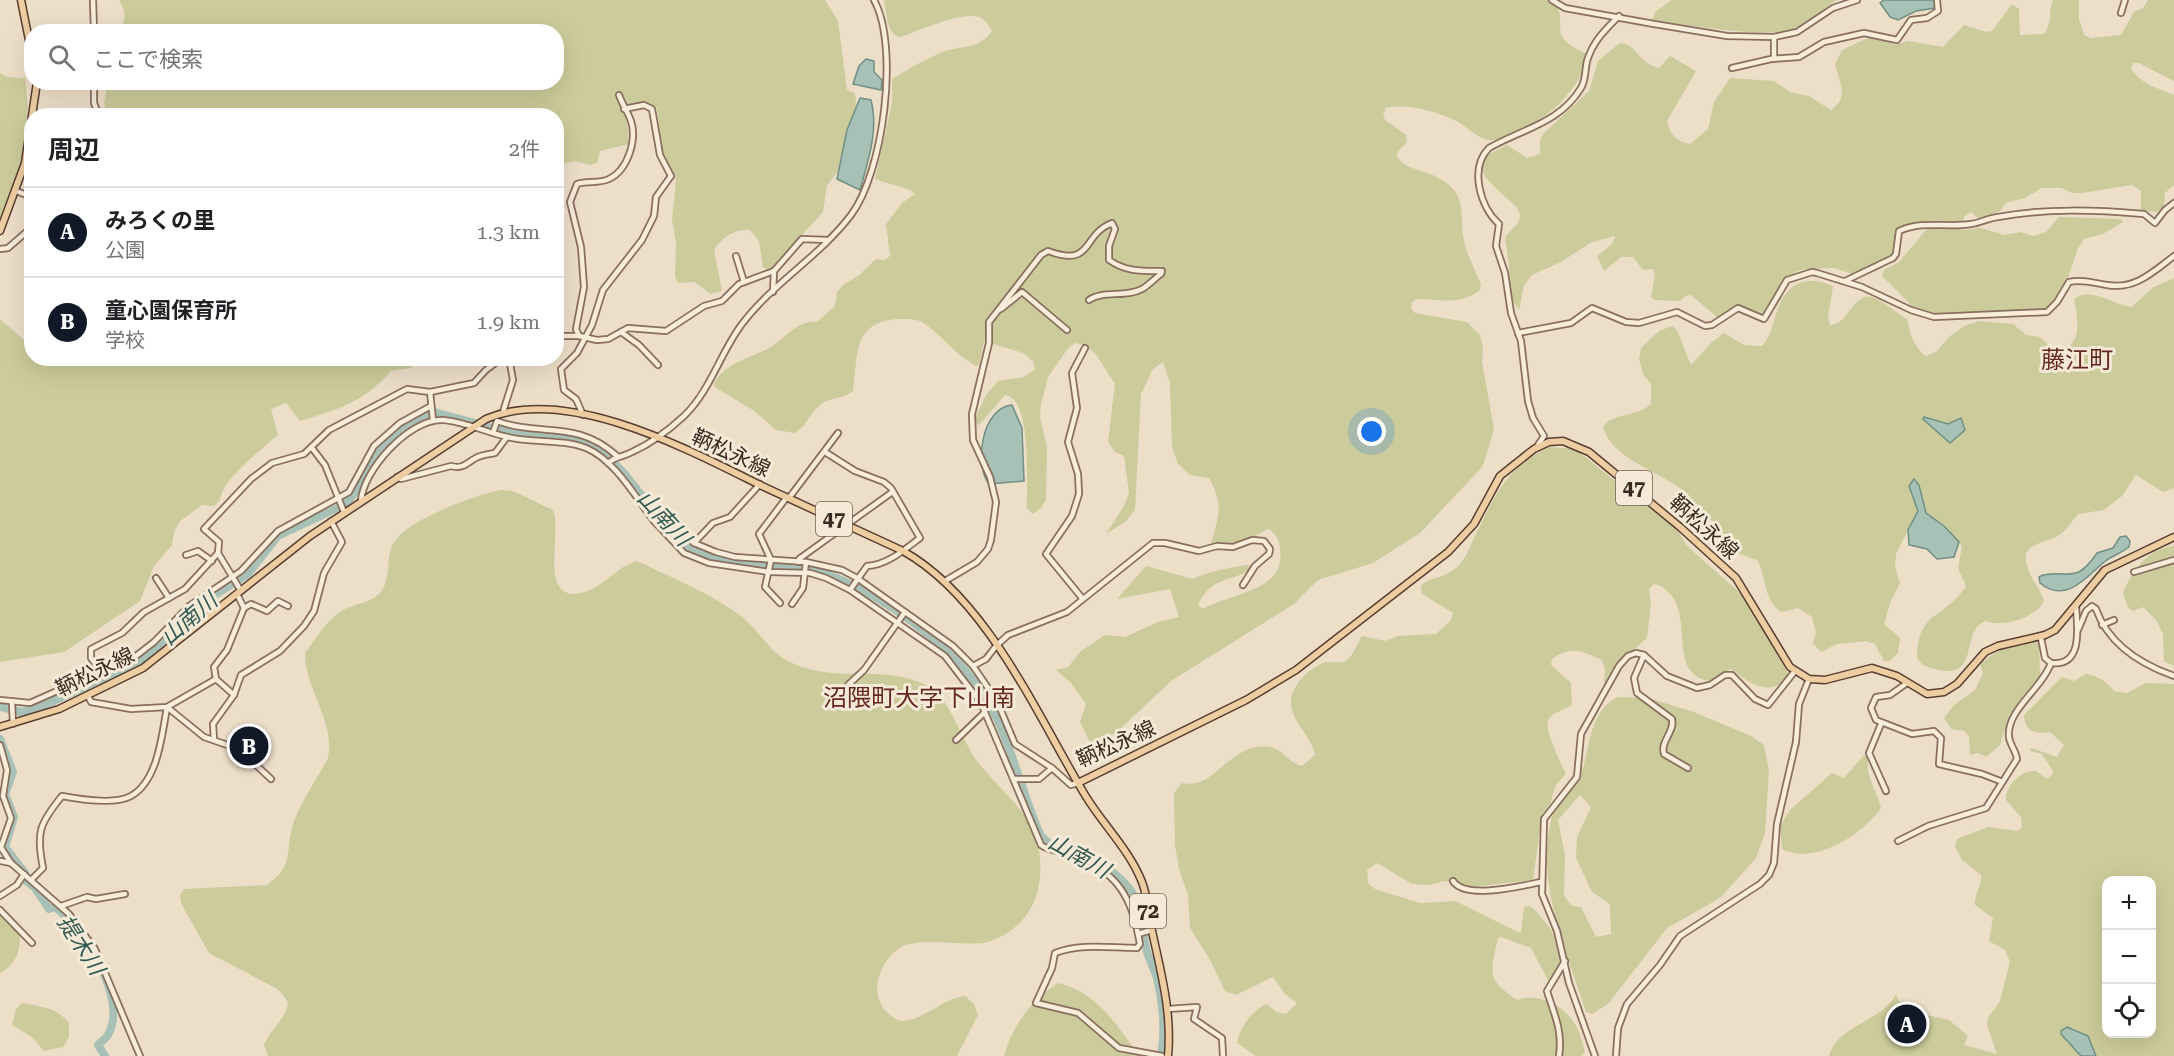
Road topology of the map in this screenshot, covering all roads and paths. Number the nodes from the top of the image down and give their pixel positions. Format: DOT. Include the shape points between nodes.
graph roads {
  1 [pos="21,0"];
  2 [pos="93,0"];
  3 [pos="874,0"];
  4 [pos="1552,0"];
  5 [pos="1857,0"];
  6 [pos="1937,0"];
  7 [pos="2125,0"];
  8 [pos="2121,13"];
  9 [pos="1619,16"];
  10 [pos="26,24"];
  11 [pos="94,24"];
  12 [pos="1774,37"];
  13 [pos="1774,59"];
  14 [pos="1732,68"];
  15 [pos="36,90"];
  16 [pos="94,90"];
  17 [pos="619,95"];
  18 [pos="33,108"];
  19 [pos="96,108"];
  20 [pos="624,109"];
  21 [pos="24,166"];
  22 [pos="16,191"];
  23 [pos="24,194"];
  24 [pos="2174,203"];
  25 [pos="0,231"];
  26 [pos="24,234"];
  27 [pos="828,240"];
  28 [pos="0,249"];
  29 [pos="736,256"];
  30 [pos="2174,256"];
  31 [pos="774,271"];
  32 [pos="1845,281"];
  33 [pos="744,282"];
  34 [pos="773,292"];
  35 [pos="1089,300"];
  36 [pos="996,312"];
  37 [pos="1067,330"];
  38 [pos="621,332"];
  39 [pos="1518,333"];
  40 [pos="564,336"];
  41 [pos="582,337"];
  42 [pos="1085,348"];
  43 [pos="658,365"];
  44 [pos="491,366"];
  45 [pos="510,366"];
  46 [pos="430,392"];
  47 [pos="431,407"];
  48 [pos="503,412"];
  49 [pos="583,415"];
  50 [pos="433,419"];
  51 [pos="471,427"];
  52 [pos="494,432"];
  53 [pos="838,433"];
  54 [pos="656,436"];
  55 [pos="507,437"];
  56 [pos="312,448"];
  57 [pos="1536,448"];
  58 [pos="825,452"];
  59 [pos="616,456"];
  60 [pos="609,463"];
  61 [pos="396,477"];
  62 [pos="760,484"];
  63 [pos="891,493"];
  64 [pos="788,498"];
  65 [pos="338,500"];
  66 [pos="361,501"];
  67 [pos="343,511"];
  68 [pos="331,521"];
  69 [pos="655,522"];
  70 [pos="847,525"];
  71 [pos="2174,537"];
  72 [pos="694,543"];
  73 [pos="903,551"];
  74 [pos="218,553"];
  75 [pos="186,555"];
  76 [pos="2174,560"];
  77 [pos="212,561"];
  78 [pos="799,562"];
  79 [pos="770,566"];
  80 [pos="805,568"];
  81 [pos="2134,572"];
  82 [pos="156,578"];
  83 [pos="856,579"];
  84 [pos="232,580"];
  85 [pos="945,581"];
  86 [pos="1242,585"];
  87 [pos="850,589"];
  88 [pos="238,591"];
  89 [pos="169,598"];
  90 [pos="1082,598"];
  91 [pos="780,603"];
  92 [pos="792,604"];
  93 [pos="288,606"];
  94 [pos="2076,606"];
  95 [pos="244,608"];
  96 [pos="904,613"];
  97 [pos="2114,620"];
  98 [pos="898,623"];
  99 [pos="2102,625"];
  100 [pos="2078,630"];
  101 [pos="2045,634"];
  102 [pos="996,646"];
  103 [pos="1644,655"];
  104 [pos="2051,663"];
  105 [pos="973,666"];
  106 [pos="1795,671"];
  107 [pos="103,673"];
  108 [pos="2174,676"];
  109 [pos="216,679"];
  110 [pos="1809,679"];
  111 [pos="1907,683"];
  112 [pos="848,685"];
  113 [pos="234,695"];
  114 [pos="88,696"];
  115 [pos="0,700"];
  116 [pos="12,704"];
  117 [pos="167,707"];
  118 [pos="985,712"];
  119 [pos="12,720"];
  120 [pos="1881,724"];
  121 [pos="0,727"];
  122 [pos="214,740"];
  123 [pos="956,740"];
  124 [pos="0,745"];
  125 [pos="1052,768"];
  126 [pos="1688,768"];
  127 [pos="271,779"];
  128 [pos="1016,780"];
  129 [pos="2000,782"];
  130 [pos="1078,783"];
  131 [pos="1886,791"];
  132 [pos="1898,841"];
  133 [pos="0,846"];
  134 [pos="0,861"];
  135 [pos="11,863"];
  136 [pos="24,874"];
  137 [pos="31,880"];
  138 [pos="1453,881"];
  139 [pos="1540,882"];
  140 [pos="125,894"];
  141 [pos="0,896"];
  142 [pos="61,906"];
  143 [pos="0,910"];
  144 [pos="1149,931"];
  145 [pos="1138,934"];
  146 [pos="32,943"];
  147 [pos="1565,962"];
  148 [pos="1168,1009"];
  149 [pos="140,1056"];
  150 [pos="1162,1056"];
  151 [pos="1168,1056"];
  152 [pos="1223,1056"];
  153 [pos="1559,1056"];
  154 [pos="1595,1056"];
  155 [pos="1616,1056"];
  1 -- 10 [label="main road"];
  2 -- 11 [label="street"];
  3 -- 27 [label="street" via="884,30 886,107 860,199"];
  4 -- 9 [label="street" via="1565,8"];
  5 -- 12 [label="street" via="1827,11 1797,32"];
  6 -- 13 [label="street" via="1938,11 1927,18 1911,20 1897,40 1864,33 1824,42 1799,57"];
  7 -- 8 [label="street"];
  9 -- 12 [label="street" via="1727,36"];
  9 -- 39 [label="street" via="1598,38 1582,86 1562,110 1540,126 1497,143 1484,153 1479,179 1483,201 1499,224 1496,246"];
  12 -- 13 [label="street"];
  13 -- 14 [label="street"];
  15 -- 18 [label="main road"];
  16 -- 19 [label="street"];
  17 -- 20 [label="street"];
  20 -- 41 [label="street" via="630,119 632,139 625,164 607,180 577,184 570,198 584,264 583,298 576,329"];
  20 -- 41 [label="street" via="644,105 652,109 660,155 671,176 656,197 654,216 642,240 603,290 592,326"];
  21 -- 22 [label="main road"];
  22 -- 23 [label="street"];
  22 -- 25 [label="main road"];
  24 -- 32 [label="street" via="2155,223 2144,214 2053,211 1967,225 1937,223 1905,228 1897,235 1893,258"];
  26 -- 28 [label="street" via="8,248"];
  27 -- 31 [label="street" via="802,239"];
  27 -- 34 [label="street"];
  29 -- 33 [label="street"];
  30 -- 32 [label="street" via="2133,284 2069,282 2047,312 1934,317"];
  31 -- 33 [label="street"];
  31 -- 34 [label="street"];
  32 -- 39 [label="street" via="1812,272 1790,278 1782,285 1764,320 1738,308 1712,325 1701,325 1677,312 1633,322 1592,308 1571,323"];
  33 -- 38 [label="street" via="722,301 704,306 666,331 628,328"];
  34 -- 54 [label="street" via="740,326 694,405"];
  35 -- 36 [label="street" via="1143,289 1162,271 1146,273 1109,260 1108,246 1115,229 1112,223 1077,255 1062,256 1048,251 1041,255"];
  36 -- 37 [label="street" via="1023,292"];
  36 -- 85 [label="street" via="989,322 971,423 977,452 994,495 991,540 976,562"];
  38 -- 41 [label="street" via="597,340"];
  38 -- 43 [label="street"];
  39 -- 57 [label="street" via="1528,401 1544,436"];
  40 -- 41 [label="street"];
  41 -- 49 [label="street" via="573,358 561,369 561,378 564,390 576,399"];
  42 -- 90 [label="street" via="1072,373 1077,408 1068,442 1078,474 1079,494 1072,516 1046,554"];
  44 -- 46 [label="street" via="474,383"];
  45 -- 48 [label="street" via="513,380"];
  46 -- 47 [label="street"];
  46 -- 56 [label="street" via="407,389 328,430"];
  47 -- 50 [label="street"];
  47 -- 65 [label="street" via="382,437 370,451 349,492"];
  48 -- 49 [label="main road, 鞆松永線 / 47" via="537,409"];
  48 -- 51 [label="main road, 鞆松永線 / 47"];
  49 -- 54 [label="main road, 鞆松永線 / 47" via="630,425"];
  50 -- 51 [label="street"];
  50 -- 66 [label="street" via="403,437 382,456 361,493"];
  51 -- 52 [label="street"];
  51 -- 61 [label="main road, 鞆松永線 / 47"];
  52 -- 55 [label="street"];
  52 -- 59 [label="street" via="496,423 520,429 552,428 597,441"];
  53 -- 58 [label="street"];
  54 -- 59 [label="street" via="633,452"];
  54 -- 62 [label="main road, 鞆松永線 / 47"];
  55 -- 60 [label="street" via="586,448"];
  55 -- 61 [label="street" via="495,453 476,457 469,465"];
  56 -- 65 [label="street" via="325,465"];
  56 -- 74 [label="street" via="272,463 204,526 219,542"];
  57 -- 106 [label="main road, 鞆松永線 / 47" via="1549,442 1576,444 1669,517 1745,589"];
  57 -- 130 [label="main road, 鞆松永線 / 47" via="1500,476 1474,524 1448,552 1296,670 1246,700"];
  58 -- 63 [label="street" via="855,471 884,482"];
  58 -- 64 [label="street"];
  59 -- 60 [label="street"];
  60 -- 69 [label="street"];
  61 -- 66 [label="main road, 鞆松永線 / 47"];
  62 -- 64 [label="main road, 鞆松永線 / 47"];
  62 -- 72 [label="street" via="729,517 713,523"];
  63 -- 70 [label="street"];
  63 -- 73 [label="street" via="920,538"];
  64 -- 70 [label="main road, 鞆松永線 / 47"];
  64 -- 79 [label="street" via="759,534"];
  65 -- 67 [label="street"];
  65 -- 84 [label="street" via="278,531"];
  66 -- 67 [label="main road, 鞆松永線 / 47"];
  67 -- 68 [label="main road, 鞆松永線 / 47"];
  68 -- 88 [label="main road, 鞆松永線 / 47"];
  68 -- 113 [label="street" via="342,542 324,573 314,611 292,641 241,675"];
  69 -- 72 [label="street" via="668,521"];
  69 -- 79 [label="street" via="684,554 709,563"];
  70 -- 73 [label="main road, 鞆松永線 / 47"];
  70 -- 78 [label="street"];
  71 -- 94 [label="main road" via="2105,570"];
  72 -- 79 [label="street"];
  73 -- 83 [label="street" via="876,567 867,566"];
  73 -- 85 [label="main road, 鞆松永線 / 47"];
  74 -- 77 [label="street"];
  74 -- 84 [label="street"];
  75 -- 77 [label="street" via="198,551"];
  76 -- 81 [label="street"];
  77 -- 89 [label="street" via="185,589"];
  78 -- 79 [label="street"];
  78 -- 80 [label="street"];
  79 -- 80 [label="street"];
  79 -- 91 [label="street" via="765,587"];
  80 -- 83 [label="street" via="842,570"];
  80 -- 87 [label="street"];
  80 -- 92 [label="street" via="803,588"];
  82 -- 89 [label="street"];
  83 -- 87 [label="street"];
  83 -- 96 [label="street"];
  84 -- 88 [label="street"];
  84 -- 107 [label="street" via="189,606 136,656"];
  85 -- 102 [label="main road, 鞆松永線 / 47"];
  86 -- 90 [label="street" via="1269,554 1264,541 1199,550 1157,542"];
  87 -- 98 [label="street"];
  88 -- 95 [label="street"];
  88 -- 114 [label="main road, 鞆松永線 / 47" via="143,668"];
  89 -- 107 [label="street" via="139,615 122,633 91,649 91,658"];
  90 -- 102 [label="street" via="1066,612 1008,635"];
  93 -- 95 [label="street" via="278,601 267,611 251,604"];
  94 -- 100 [label="street"];
  94 -- 101 [label="main road" via="2063,622"];
  95 -- 109 [label="street" via="227,650 214,667"];
  96 -- 98 [label="street"];
  96 -- 105 [label="street" via="952,646"];
  97 -- 99 [label="street"];
  98 -- 112 [label="street" via="864,670"];
  98 -- 118 [label="street" via="945,656"];
  99 -- 100 [label="street" via="2096,609 2089,606"];
  99 -- 108 [label="street" via="2142,663"];
  100 -- 104 [label="street" via="2075,651 2069,659"];
  101 -- 104 [label="street" via="2041,638"];
  101 -- 111 [label="main road" via="1985,652 1957,684 1944,692 1928,694"];
  102 -- 105 [label="street" via="986,659"];
  102 -- 130 [label="main road, 鞆松永線 / 47"];
  103 -- 106 [label="street" via="1667,676 1697,688 1732,675 1755,699 1768,705"];
  103 -- 126 [label="street" via="1634,678 1636,693 1672,718 1672,727 1662,745 1664,754"];
  103 -- 139 [label="street" via="1636,652 1619,666 1581,734 1577,777 1544,819"];
  104 -- 129 [label="street" via="2037,689 2012,716 2008,734 2017,759"];
  105 -- 125 [label="street" via="997,701 1015,744"];
  106 -- 110 [label="main road, 鞆松永線 / 47"];
  107 -- 116 [label="street" via="30,703"];
  109 -- 113 [label="street"];
  109 -- 117 [label="street"];
  110 -- 111 [label="main road" via="1826,680 1872,668"];
  110 -- 155 [label="street" via="1799,704 1796,742 1769,874 1760,884 1680,936 1627,1004 1618,1028"];
  111 -- 120 [label="street" via="1890,695 1880,694 1872,702 1872,716"];
  113 -- 122 [label="street" via="213,724"];
  114 -- 117 [label="street" via="91,702 131,709"];
  114 -- 119 [label="main road, 鞆松永線 / 47" via="37,717"];
  115 -- 116 [label="street"];
  116 -- 119 [label="street"];
  117 -- 122 [label="street" via="204,737"];
  117 -- 137 [label="street" via="147,780 126,797 83,800 62,796 39,830 43,868"];
  118 -- 123 [label="street"];
  118 -- 128 [label="street"];
  119 -- 121 [label="main road, 鞆松永線 / 47"];
  120 -- 129 [label="street" via="1912,734 1934,731 1941,738 1939,764"];
  120 -- 131 [label="street" via="1869,755"];
  122 -- 127 [label="street" via="239,749"];
  124 -- 133 [label="street" via="7,770 3,796 11,818"];
  125 -- 128 [label="street" via="1039,779"];
  125 -- 130 [label="street" via="1071,785"];
  128 -- 145 [label="street" via="1041,845 1071,854 1107,873 1131,904"];
  129 -- 132 [label="street" via="1986,808 1928,826"];
  130 -- 144 [label="main road, 72" via="1132,861 1143,885"];
  133 -- 135 [label="street"];
  134 -- 135 [label="street"];
  135 -- 136 [label="street"];
  136 -- 137 [label="street"];
  136 -- 141 [label="street" via="17,885"];
  137 -- 142 [label="street"];
  138 -- 139 [label="street" via="1459,888 1473,891"];
  139 -- 147 [label="street"];
  140 -- 142 [label="street" via="87,897"];
  142 -- 149 [label="street" via="95,949"];
  143 -- 146 [label="street"];
  144 -- 145 [label="street"];
  144 -- 148 [label="main road, 72"];
  145 -- 150 [label="street" via="1137,948 1091,946 1055,953 1036,1003 1078,1013 1119,1048"];
  147 -- 153 [label="street" via="1547,990 1558,1017"];
  147 -- 154 [label="street"];
  148 -- 151 [label="main road, 72"];
  148 -- 152 [label="street" via="1197,1007 1194,1018 1222,1038"];
}
